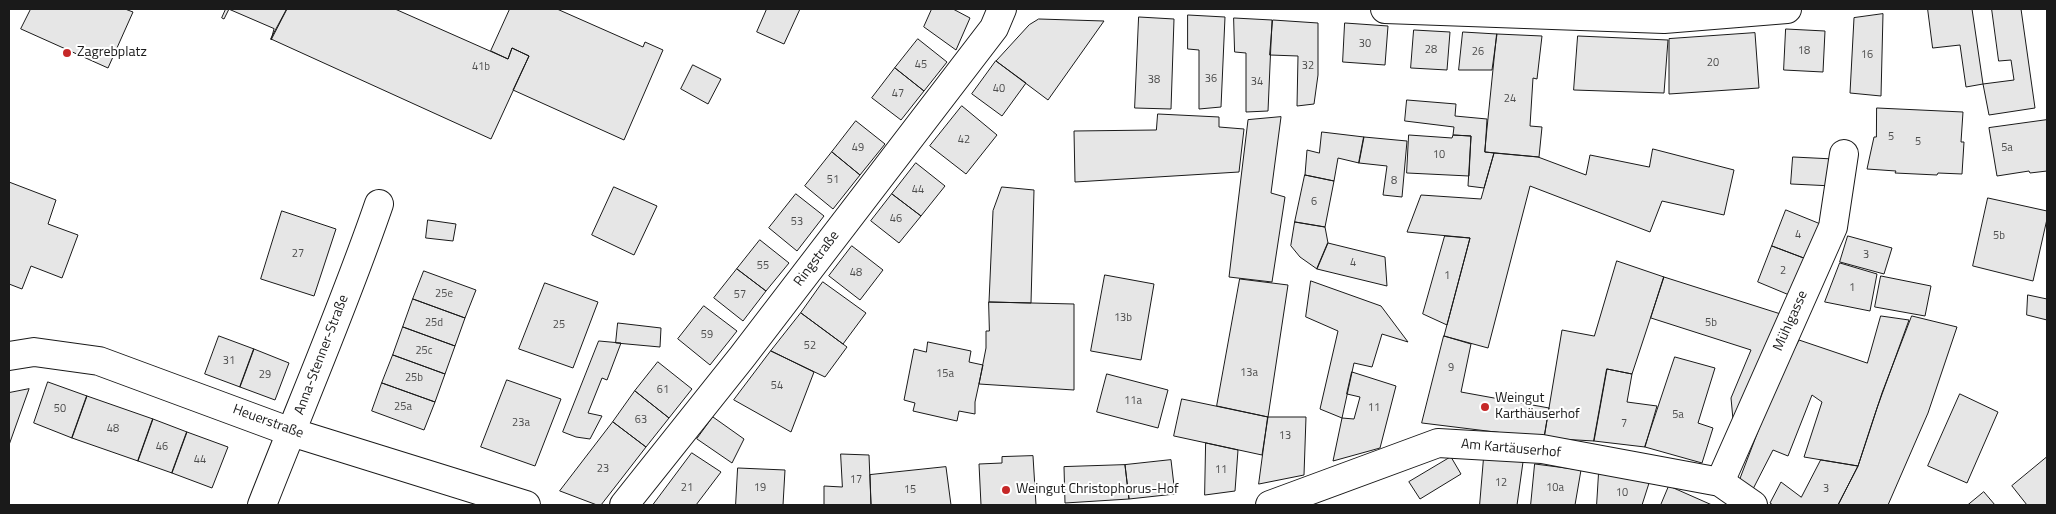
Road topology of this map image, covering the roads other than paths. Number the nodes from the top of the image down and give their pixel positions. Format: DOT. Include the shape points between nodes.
graph roads {
  1 [pos="1002,9"];
  2 [pos="1385,9"];
  3 [pos="1788,9"];
  4 [pos="1844,154"];
  5 [pos="379,204"];
  6 [pos="9,356"];
  7 [pos="291,432"];
  8 [pos="1720,482"];
  9 [pos="262,505"];
  10 [pos="526,505"];
  11 [pos="624,505"];
  12 [pos="1270,505"];
  13 [pos="1753,505"];
  1 -- 11 [label="street, Ringstraße" via="994,28 742,358"];
  2 -- 3 [label="street" via="1664,19"];
  4 -- 8 [label="street, Mühlgasse" via="1833,227"];
  5 -- 7 [label="street, Anna-Stenner-Straße"];
  6 -- 7 [label="street, Heuerstraße" via="34,352 99,361"];
  7 -- 9 [label="street, Anna-Stenner-Straße"];
  7 -- 10 [label="street, Heuerstraße"];
  8 -- 12 [label="street, Am Kartäuserhof" via="1542,449 1438,444"];
  8 -- 13 [label="street, Am Kartäuserhof"];
}
